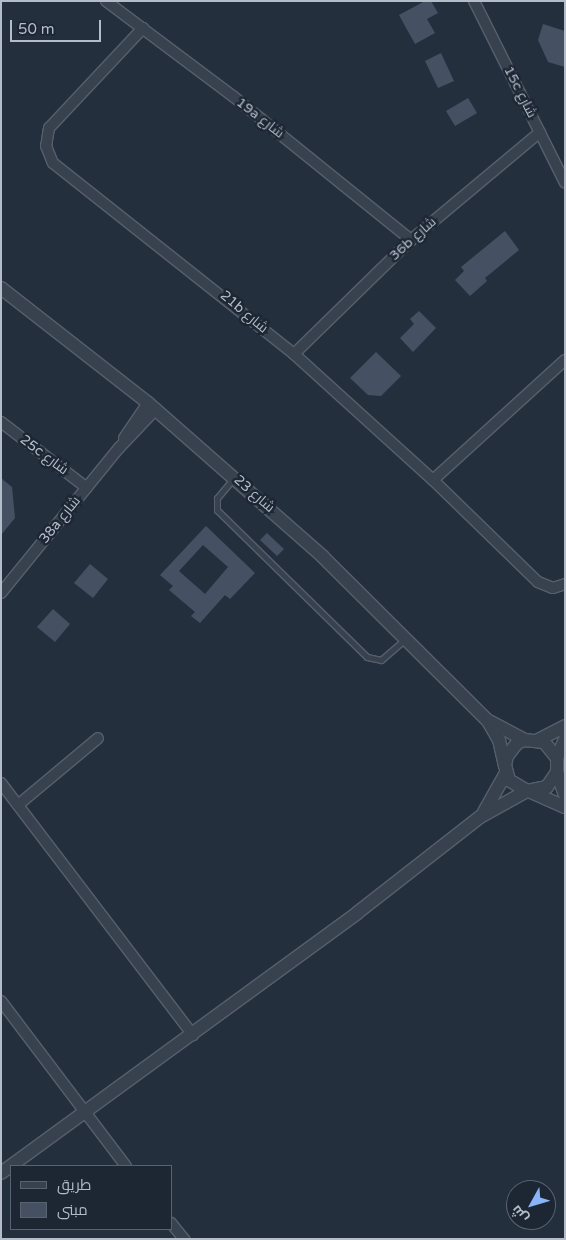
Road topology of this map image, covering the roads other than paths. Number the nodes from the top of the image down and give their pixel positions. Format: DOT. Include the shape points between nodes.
graph roads {
  1 [pos="106,1"];
  2 [pos="474,1"];
  3 [pos="143,28"];
  4 [pos="540,132"];
  5 [pos="565,183"];
  6 [pos="411,240"];
  7 [pos="1,288"];
  8 [pos="294,354"];
  9 [pos="565,360"];
  10 [pos="152,406"];
  11 [pos="1,422"];
  12 [pos="234,477"];
  13 [pos="433,480"];
  14 [pos="87,488"];
  15 [pos="565,584"];
  16 [pos="1,592"];
  17 [pos="407,638"];
  18 [pos="488,720"];
  19 [pos="565,726"];
  20 [pos="98,738"];
  21 [pos="565,739"];
  22 [pos="524,740"];
  23 [pos="538,740"];
  24 [pos="557,758"];
  25 [pos="506,769"];
  26 [pos="557,772"];
  27 [pos="1,782"];
  28 [pos="529,792"];
  29 [pos="565,795"];
  30 [pos="18,805"];
  31 [pos="565,807"];
  32 [pos="480,817"];
  33 [pos="1,1001"];
  34 [pos="193,1035"];
  35 [pos="84,1113"];
  36 [pos="12,1165"];
  37 [pos="125,1165"];
  38 [pos="172,1224"];
  39 [pos="184,1239"];
  1 -- 3 [label="street, 19a شارع"];
  2 -- 4 [label="street, 15c شارع"];
  3 -- 6 [label="street, 19a شارع"];
  3 -- 8 [label="street, 21b شارع" via="55,120 46,137 48,155 60,170"];
  4 -- 5 [label="street, 15c شارع"];
  4 -- 6 [label="street, 36b شارع"];
  6 -- 8 [label="street, 36b شارع"];
  7 -- 10 [label="street, شارع 23"];
  8 -- 13 [label="street, 21b شارع"];
  9 -- 13 [label="street"];
  10 -- 12 [label="street, شارع 23"];
  10 -- 14 [label="street, 38a شارع"];
  11 -- 14 [label="street, 25c شارع"];
  12 -- 17 [label="street, شارع 23"];
  12 -- 17 [label="lane" via="217,498 217,510 367,657 381,660"];
  13 -- 15 [label="street, 21b شارع" via="532,577 553,588"];
  14 -- 16 [label="street, 38a شارع"];
  17 -- 18 [label="street, شارع 23"];
  18 -- 22 [label="street, شارع 23"];
  18 -- 25 [label="street, شارع 23" via="499,740"];
  19 -- 23 [label="street"];
  20 -- 30 [label="street"];
  21 -- 24 [label="street"];
  22 -- 23 [label="street"];
  22 -- 25 [label="street" via="511,749"];
  23 -- 24 [label="street" via="550,746"];
  24 -- 26 [label="street"];
  25 -- 28 [label="street" via="514,785"];
  25 -- 32 [label="street"];
  26 -- 28 [label="street" via="547,787"];
  26 -- 29 [label="street"];
  27 -- 30 [label="street"];
  28 -- 31 [label="street"];
  28 -- 32 [label="street"];
  30 -- 34 [label="street"];
  32 -- 34 [label="street"];
  33 -- 35 [label="street"];
  34 -- 35 [label="street"];
  35 -- 36 [label="street"];
  35 -- 37 [label="street"];
  38 -- 39 [label="street"];
}
